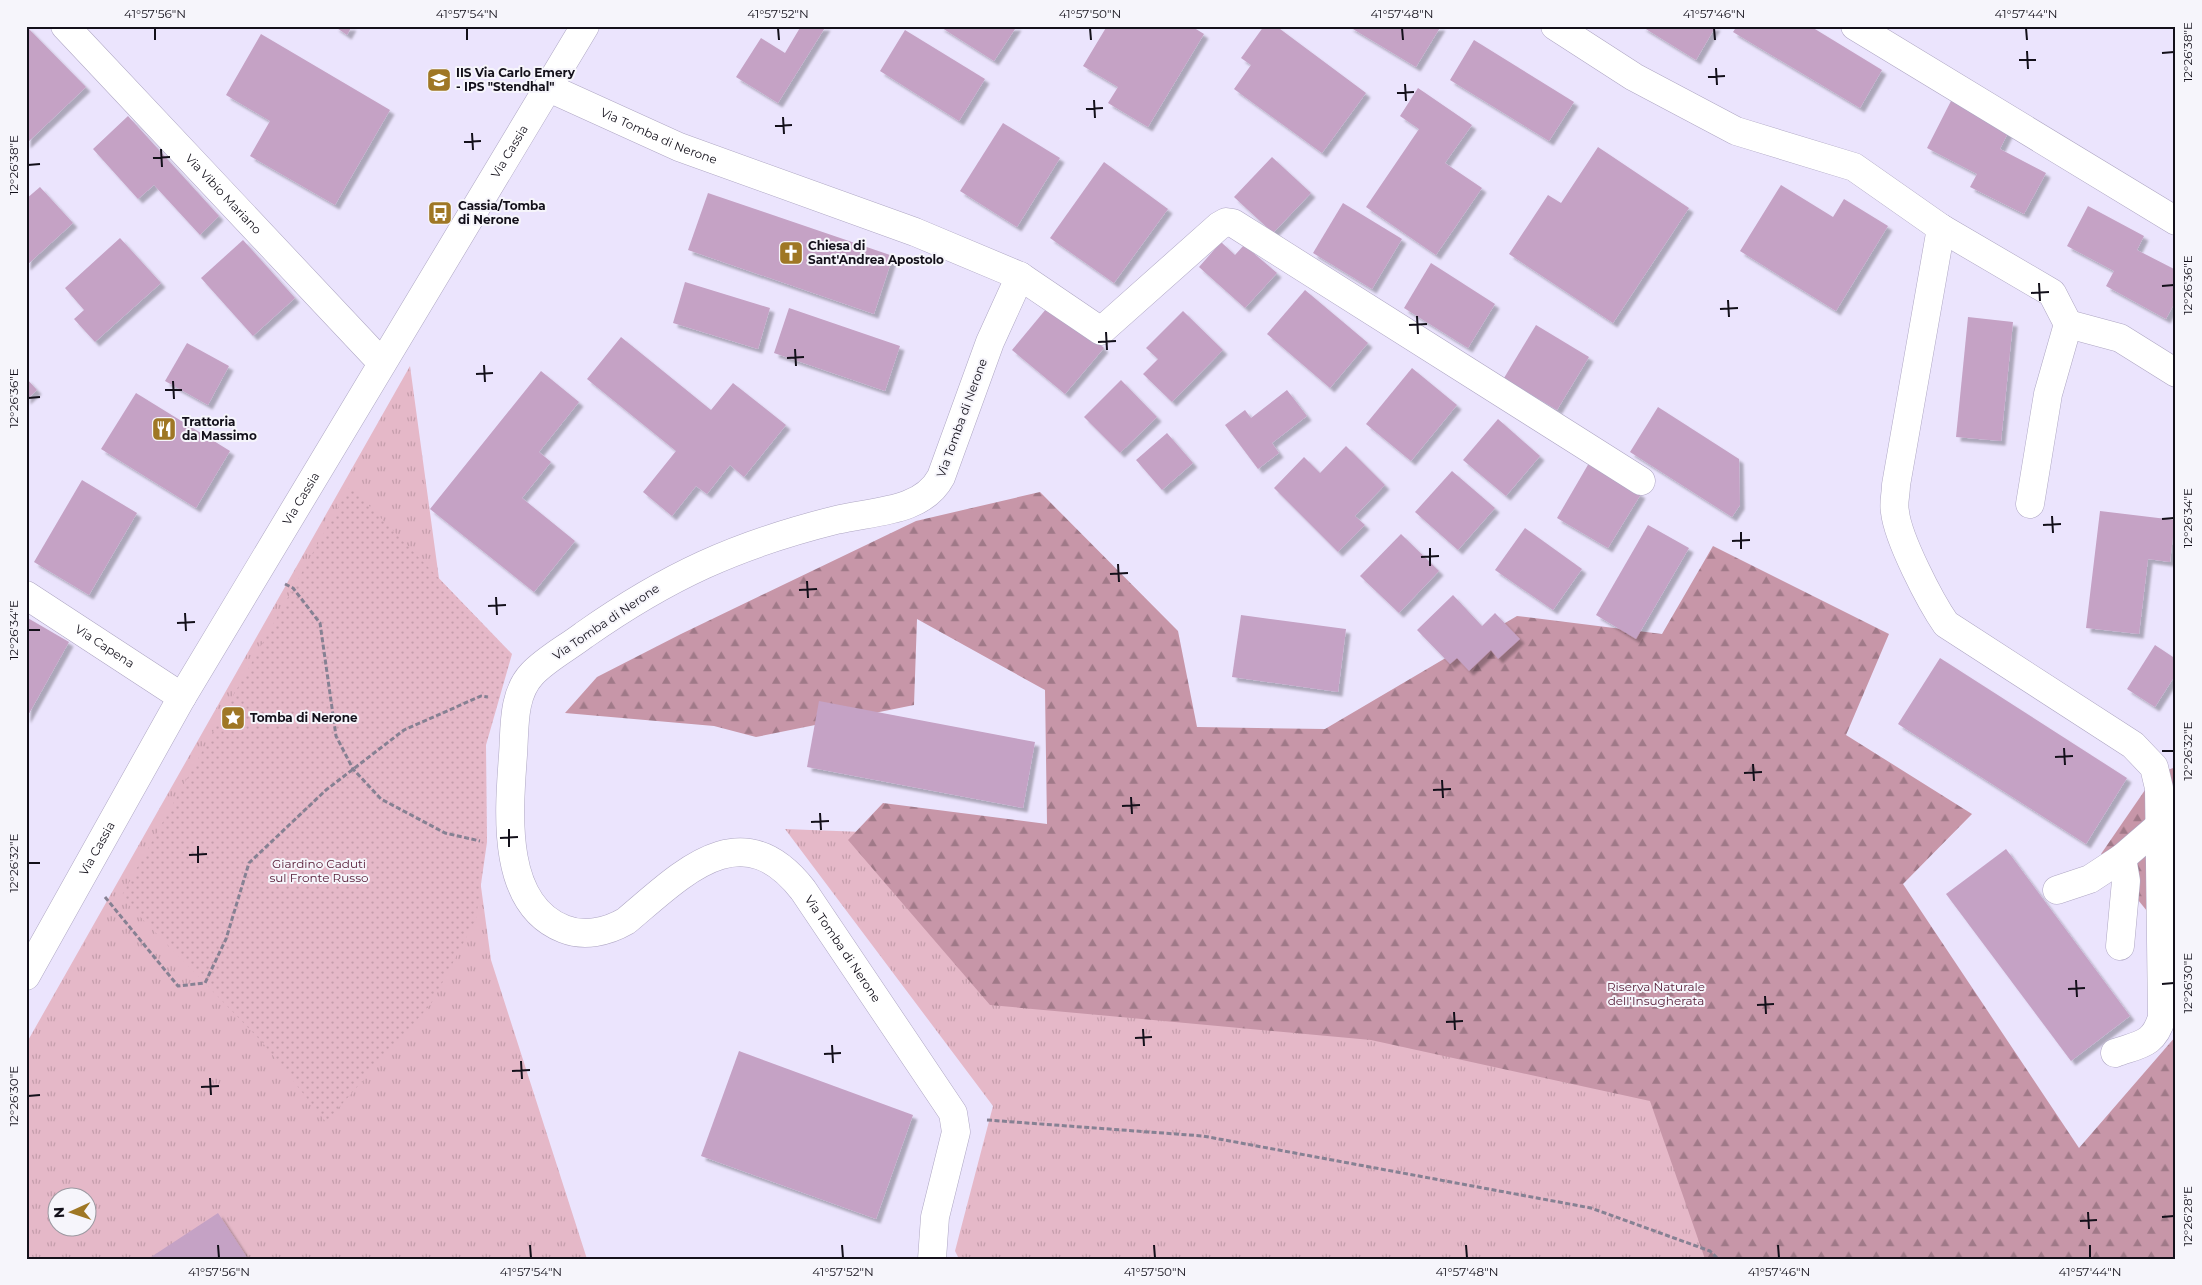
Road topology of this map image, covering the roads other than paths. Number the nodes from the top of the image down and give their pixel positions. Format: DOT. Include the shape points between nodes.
graph roads {
  1 [pos="66,26"];
  2 [pos="586,26"];
  3 [pos="1556,26"];
  4 [pos="1855,26"];
  5 [pos="549,88"];
  6 [pos="2176,221"];
  7 [pos="1941,228"];
  8 [pos="1020,276"];
  9 [pos="2068,324"];
  10 [pos="382,363"];
  11 [pos="2176,373"];
  12 [pos="1641,481"];
  13 [pos="2030,504"];
  14 [pos="26,595"];
  15 [pos="182,697"];
  16 [pos="2167,789"];
  17 [pos="2160,826"];
  18 [pos="2122,858"];
  19 [pos="2057,890"];
  20 [pos="2120,946"];
  21 [pos="26,976"];
  22 [pos="2115,1054"];
  23 [pos="932,1259"];
  1 -- 10 [label="street, Via Vibio Mariano"];
  2 -- 5 [label="street, Via Cassia"];
  3 -- 7 [label="street" via="1634,77 1736,131 1854,167"];
  4 -- 6 [label="street"];
  5 -- 8 [label="street, Via Tomba di Nerone" via="679,147 915,232"];
  5 -- 10 [label="street, Via Cassia"];
  7 -- 9 [label="street" via="2052,293"];
  7 -- 16 [label="street" via="1896,485 1894,510 1898,528 1946,624 2133,745 2154,767"];
  8 -- 12 [label="street" via="1101,331 1218,226 1233,223"];
  8 -- 23 [label="street, Via Tomba di Nerone" via="990,342 942,477 929,492 906,506 849,517 756,542 719,556 661,585 631,602 540,667 528,678 519,699 510,830 520,886 530,904 550,923 582,933 601,932 620,925 690,869 711,858 739,853 774,861 803,890 947,1102 954,1118 956,1132 935,1217"];
  9 -- 11 [label="street" via="2120,338"];
  9 -- 13 [label="street" via="2048,394"];
  10 -- 15 [label="street, Via Cassia"];
  14 -- 15 [label="street, Via Capena"];
  15 -- 21 [label="street, Via Cassia"];
  16 -- 17 [label="street"];
  17 -- 18 [label="street"];
  17 -- 22 [label="street" via="2162,1017 2158,1032 2150,1040"];
  18 -- 19 [label="street" via="2090,879"];
  18 -- 20 [label="street" via="2126,881"];
}
